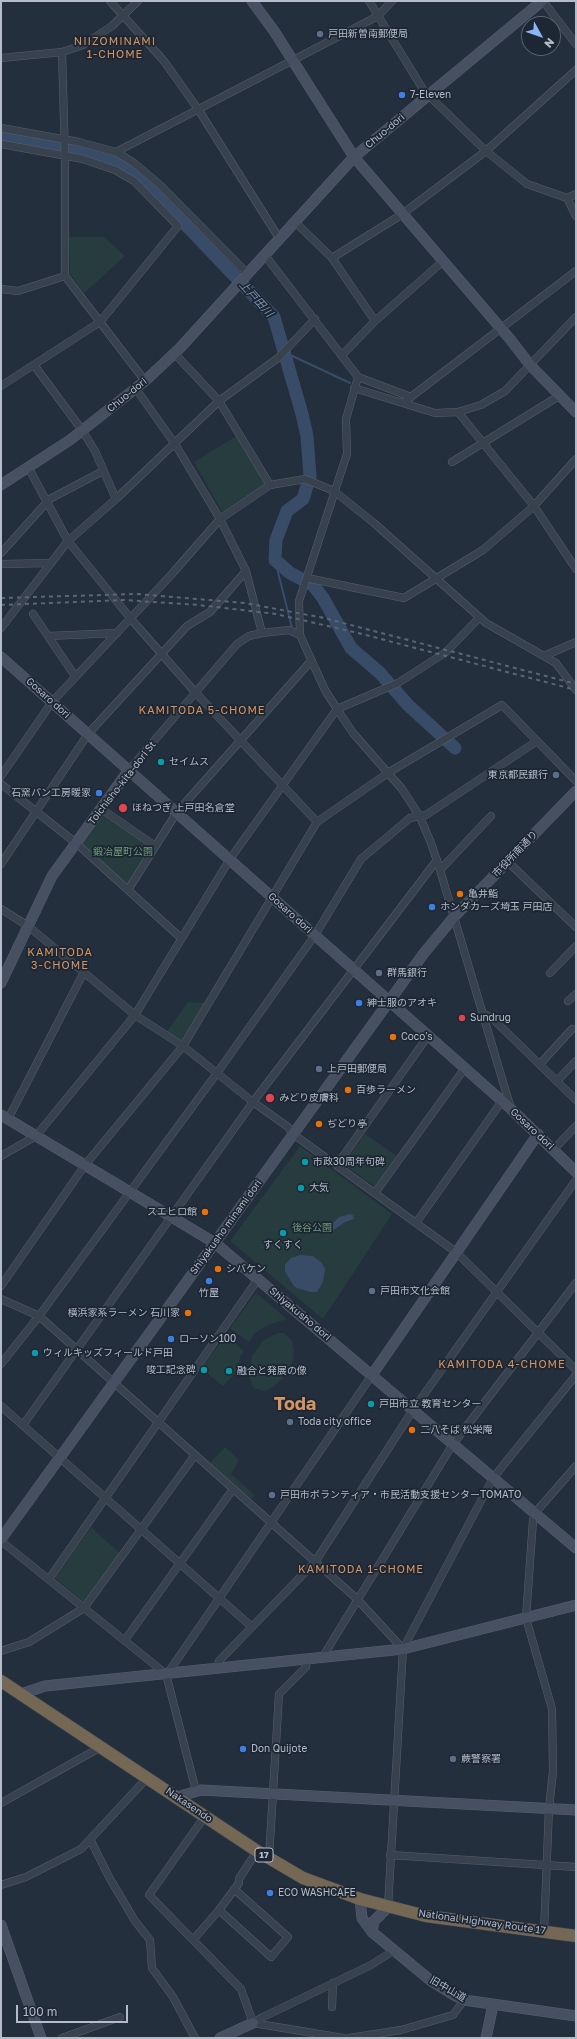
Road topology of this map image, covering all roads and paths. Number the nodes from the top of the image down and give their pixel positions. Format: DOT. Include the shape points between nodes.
graph roads {
  1 [pos="110,1"];
  2 [pos="138,1"];
  3 [pos="252,1"];
  4 [pos="369,1"];
  5 [pos="392,1"];
  6 [pos="543,1"];
  7 [pos="124,15"];
  8 [pos="378,16"];
  9 [pos="576,44"];
  10 [pos="62,52"];
  11 [pos="1,58"];
  12 [pos="293,60"];
  13 [pos="576,70"];
  14 [pos="428,95"];
  15 [pos="198,109"];
  16 [pos="1,128"];
  17 [pos="65,140"];
  18 [pos="1,144"];
  19 [pos="486,151"];
  20 [pos="116,152"];
  21 [pos="65,156"];
  22 [pos="354,158"];
  23 [pos="576,194"];
  24 [pos="567,198"];
  25 [pos="401,215"];
  26 [pos="576,216"];
  27 [pos="294,221"];
  28 [pos="279,238"];
  29 [pos="264,254"];
  30 [pos="332,258"];
  31 [pos="442,262"];
  32 [pos="576,271"];
  33 [pos="65,276"];
  34 [pos="242,278"];
  35 [pos="1,289"];
  36 [pos="576,316"];
  37 [pos="315,319"];
  38 [pos="376,321"];
  39 [pos="100,322"];
  40 [pos="501,329"];
  41 [pos="174,353"];
  42 [pos="342,355"];
  43 [pos="34,365"];
  44 [pos="530,366"];
  45 [pos="358,376"];
  46 [pos="145,381"];
  47 [pos="1,386"];
  48 [pos="354,388"];
  49 [pos="136,389"];
  50 [pos="559,396"];
  51 [pos="411,397"];
  52 [pos="219,401"];
  53 [pos="402,403"];
  54 [pos="458,412"];
  55 [pos="576,412"];
  56 [pos="82,430"];
  57 [pos="483,443"];
  58 [pos="175,444"];
  59 [pos="576,459"];
  60 [pos="452,462"];
  61 [pos="28,467"];
  62 [pos="103,471"];
  63 [pos="1,485"];
  64 [pos="270,485"];
  65 [pos="334,491"];
  66 [pos="116,499"];
  67 [pos="47,501"];
  68 [pos="534,506"];
  69 [pos="220,519"];
  70 [pos="68,541"];
  71 [pos="1,553"];
  72 [pos="51,563"];
  73 [pos="1,564"];
  74 [pos="576,569"];
  75 [pos="246,571"];
  76 [pos="307,579"];
  77 [pos="437,580"];
  78 [pos="33,614"];
  79 [pos="479,618"];
  80 [pos="131,619"];
  81 [pos="1,628"];
  82 [pos="117,633"];
  83 [pos="262,633"];
  84 [pos="298,634"];
  85 [pos="48,636"];
  86 [pos="576,642"];
  87 [pos="163,654"];
  88 [pos="544,656"];
  89 [pos="1,657"];
  90 [pos="311,661"];
  91 [pos="75,676"];
  92 [pos="576,690"];
  93 [pos="195,692"];
  94 [pos="52,702"];
  95 [pos="337,709"];
  96 [pos="88,734"];
  97 [pos="240,740"];
  98 [pos="537,741"];
  99 [pos="129,770"];
  100 [pos="389,773"];
  101 [pos="1,776"];
  102 [pos="576,781"];
  103 [pos="1,784"];
  104 [pos="282,785"];
  105 [pos="576,791"];
  106 [pos="100,808"];
  107 [pos="36,812"];
  108 [pos="177,812"];
  109 [pos="491,816"];
  110 [pos="420,817"];
  111 [pos="317,822"];
  112 [pos="76,843"];
  113 [pos="155,846"];
  114 [pos="230,859"];
  115 [pos="437,860"];
  116 [pos="508,861"];
  117 [pos="1,864"];
  118 [pos="440,870"];
  119 [pos="128,890"];
  120 [pos="272,897"];
  121 [pos="1,909"];
  122 [pos="454,917"];
  123 [pos="28,926"];
  124 [pos="576,927"];
  125 [pos="315,935"];
  126 [pos="181,938"];
  127 [pos="576,946"];
  128 [pos="354,970"];
  129 [pos="84,972"];
  130 [pos="550,973"];
  131 [pos="1,983"];
  132 [pos="576,994"];
  133 [pos="390,1001"];
  134 [pos="568,1001"];
  135 [pos="483,1014"];
  136 [pos="135,1015"];
  137 [pos="572,1029"];
  138 [pos="428,1036"];
  139 [pos="183,1046"];
  140 [pos="576,1061"];
  141 [pos="540,1064"];
  142 [pos="465,1068"];
  143 [pos="217,1073"];
  144 [pos="557,1081"];
  145 [pos="576,1100"];
  146 [pos="502,1101"];
  147 [pos="253,1102"];
  148 [pos="511,1109"];
  149 [pos="4,1117"];
  150 [pos="576,1126"];
  151 [pos="293,1134"];
  152 [pos="538,1134"];
  153 [pos="36,1136"];
  154 [pos="554,1149"];
  155 [pos="1,1156"];
  156 [pos="85,1165"];
  157 [pos="337,1166"];
  158 [pos="576,1172"];
  159 [pos="576,1180"];
  160 [pos="129,1191"];
  161 [pos="375,1194"];
  162 [pos="171,1216"];
  163 [pos="416,1223"];
  164 [pos="215,1242"];
  165 [pos="456,1252"];
  166 [pos="258,1279"];
  167 [pos="576,1283"];
  168 [pos="1,1286"];
  169 [pos="497,1291"];
  170 [pos="1,1299"];
  171 [pos="39,1316"];
  172 [pos="538,1332"];
  173 [pos="76,1350"];
  174 [pos="1,1364"];
  175 [pos="576,1370"];
  176 [pos="372,1375"];
  177 [pos="576,1375"];
  178 [pos="114,1382"];
  179 [pos="1,1406"];
  180 [pos="413,1410"];
  181 [pos="158,1423"];
  182 [pos="23,1425"];
  183 [pos="453,1444"];
  184 [pos="195,1455"];
  185 [pos="59,1458"];
  186 [pos="576,1466"];
  187 [pos="493,1478"];
  188 [pos="233,1489"];
  189 [pos="106,1497"];
  190 [pos="535,1513"];
  191 [pos="270,1523"];
  192 [pos="141,1529"];
  193 [pos="1,1540"];
  194 [pos="576,1548"];
  195 [pos="315,1562"];
  196 [pos="180,1563"];
  197 [pos="49,1579"];
  198 [pos="219,1598"];
  199 [pos="357,1599"];
  200 [pos="576,1605"];
  201 [pos="84,1608"];
  202 [pos="526,1618"];
  203 [pos="252,1627"];
  204 [pos="125,1640"];
  205 [pos="404,1650"];
  206 [pos="1,1651"];
  207 [pos="322,1658"];
  208 [pos="307,1659"];
  209 [pos="217,1669"];
  210 [pos="167,1674"];
  211 [pos="1,1681"];
  212 [pos="21,1694"];
  213 [pos="101,1747"];
  214 [pos="148,1777"];
  215 [pos="196,1791"];
  216 [pos="273,1794"];
  217 [pos="177,1797"];
  218 [pos="394,1800"];
  219 [pos="1,1803"];
  220 [pos="549,1808"];
  221 [pos="576,1810"];
  222 [pos="205,1816"];
  223 [pos="90,1839"];
  224 [pos="257,1851"];
  225 [pos="390,1855"];
  226 [pos="269,1858"];
  227 [pos="547,1865"];
  228 [pos="576,1867"];
  229 [pos="1,1885"];
  230 [pos="234,1889"];
  231 [pos="360,1899"];
  232 [pos="388,1907"];
  233 [pos="219,1910"];
  234 [pos="1,1925"];
  235 [pos="544,1931"];
  236 [pos="372,1932"];
  237 [pos="576,1936"];
  238 [pos="193,1940"];
  239 [pos="393,1951"];
  240 [pos="333,1983"];
  241 [pos="464,2000"];
  242 [pos="493,2005"];
  243 [pos="332,2007"];
  244 [pos="576,2016"];
  245 [pos="120,2018"];
  246 [pos="253,2023"];
  247 [pos="41,2038"];
  248 [pos="62,2038"];
  249 [pos="195,2038"];
  250 [pos="220,2038"];
  251 [pos="343,2038"];
  252 [pos="349,2038"];
  253 [pos="486,2038"];
  1 -- 7 [label="street"];
  2 -- 7 [label="street"];
  3 -- 12 [label="street"];
  4 -- 8 [label="street"];
  5 -- 8 [label="street"];
  6 -- 9 [label="street"];
  6 -- 14 [label="street, Chuo-dori"];
  7 -- 10 [label="street" via="96,38"];
  7 -- 15 [label="street" via="164,61"];
  8 -- 12 [label="street"];
  8 -- 14 [label="street"];
  10 -- 11 [label="street"];
  10 -- 17 [label="street"];
  12 -- 15 [label="street"];
  12 -- 22 [label="street"];
  13 -- 19 [label="street"];
  14 -- 19 [label="street"];
  14 -- 22 [label="street, Chuo-dori"];
  15 -- 20 [label="street"];
  15 -- 28 [label="street"];
  16 -- 17 [label="street"];
  17 -- 20 [label="street"];
  17 -- 21 [label="street"];
  18 -- 21 [label="street"];
  19 -- 24 [label="street" via="527,184"];
  19 -- 25 [label="street"];
  20 -- 34 [label="street" via="160,185"];
  21 -- 33 [label="street"];
  21 -- 39 [label="street" via="99,164 134,181 178,226"];
  22 -- 25 [label="street"];
  22 -- 27 [label="street, Chuo-dori"];
  23 -- 24 [label="street"];
  24 -- 26 [label="street"];
  25 -- 30 [label="street"];
  25 -- 31 [label="street"];
  27 -- 28 [label="street, Chuo-dori"];
  27 -- 30 [label="street"];
  28 -- 29 [label="street, Chuo-dori"];
  29 -- 34 [label="street, Chuo-dori"];
  29 -- 37 [label="street"];
  30 -- 38 [label="street"];
  31 -- 38 [label="street"];
  31 -- 40 [label="street"];
  32 -- 40 [label="street"];
  33 -- 35 [label="street" via="18,291"];
  33 -- 39 [label="street"];
  34 -- 41 [label="street, Chuo-dori"];
  36 -- 44 [label="street"];
  37 -- 42 [label="street"];
  37 -- 52 [label="street" via="280,355"];
  38 -- 42 [label="street"];
  39 -- 43 [label="street"];
  39 -- 46 [label="street"];
  40 -- 44 [label="street"];
  40 -- 51 [label="street"];
  41 -- 46 [label="street, Chuo-dori"];
  41 -- 52 [label="street"];
  42 -- 45 [label="street"];
  43 -- 47 [label="street"];
  43 -- 56 [label="street"];
  44 -- 50 [label="street"];
  44 -- 54 [label="street" via="505,391 481,405"];
  45 -- 48 [label="street"];
  45 -- 51 [label="street"];
  46 -- 49 [label="street, Chuo-dori"];
  48 -- 53 [label="street"];
  48 -- 65 [label="street" via="346,419 347,454"];
  49 -- 56 [label="street, Chuo-dori"];
  49 -- 58 [label="street"];
  50 -- 55 [label="street"];
  50 -- 57 [label="street"];
  51 -- 53 [label="street"];
  52 -- 58 [label="street"];
  52 -- 64 [label="street"];
  53 -- 54 [label="street" via="434,413"];
  54 -- 57 [label="street"];
  56 -- 61 [label="street, Chuo-dori"];
  56 -- 62 [label="street"];
  57 -- 60 [label="street"];
  57 -- 68 [label="street"];
  58 -- 66 [label="street"];
  58 -- 69 [label="street"];
  59 -- 68 [label="street"];
  61 -- 63 [label="street, Chuo-dori"];
  61 -- 67 [label="street"];
  62 -- 66 [label="street"];
  62 -- 67 [label="street"];
  64 -- 65 [label="street" via="305,479"];
  64 -- 69 [label="street"];
  65 -- 76 [label="street"];
  65 -- 77 [label="street"];
  66 -- 70 [label="street"];
  67 -- 70 [label="street"];
  67 -- 71 [label="street"];
  68 -- 74 [label="street"];
  68 -- 77 [label="street" via="482,550"];
  69 -- 75 [label="street"];
  69 -- 80 [label="street"];
  70 -- 72 [label="street"];
  70 -- 80 [label="street"];
  72 -- 73 [label="street"];
  72 -- 81 [label="street"];
  75 -- 83 [label="street"];
  75 -- 87 [label="street" via="210,612 187,626"];
  76 -- 77 [label="street" via="404,598"];
  76 -- 84 [label="street" via="299,601"];
  77 -- 79 [label="street"];
  78 -- 85 [label="street"];
  79 -- 88 [label="street"];
  79 -- 95 [label="street" via="446,652 398,683"];
  80 -- 82 [label="street"];
  80 -- 87 [label="street"];
  82 -- 85 [label="street"];
  82 -- 91 [label="street"];
  83 -- 84 [label="street, Toichisho-kita-dori St" via="289,630"];
  83 -- 93 [label="street, Toichisho-kita-dori St" via="249,636 237,644"];
  84 -- 90 [label="street"];
  85 -- 91 [label="street"];
  86 -- 88 [label="street"];
  87 -- 93 [label="street"];
  87 -- 96 [label="street"];
  88 -- 92 [label="street" via="556,663"];
  89 -- 94 [label="street, Gosaro dori"];
  90 -- 95 [label="street"];
  90 -- 97 [label="street"];
  91 -- 94 [label="street"];
  93 -- 97 [label="street"];
  93 -- 99 [label="street, Toichisho-kita-dori St"];
  94 -- 96 [label="street, Gosaro dori"];
  94 -- 101 [label="street"];
  95 -- 100 [label="street" via="353,733"];
  95 -- 104 [label="street"];
  96 -- 99 [label="street, Gosaro dori"];
  96 -- 107 [label="street"];
  97 -- 104 [label="street"];
  97 -- 108 [label="street"];
  98 -- 100 [label="street" via="502,705"];
  98 -- 102 [label="street"];
  98 -- 110 [label="street"];
  99 -- 106 [label="street, Toichisho-kita-dori St"];
  99 -- 108 [label="street, Gosaro dori"];
  100 -- 110 [label="street"];
  100 -- 111 [label="street"];
  103 -- 107 [label="street"];
  104 -- 111 [label="street"];
  104 -- 114 [label="street"];
  105 -- 116 [label="street, 市役所南通り"];
  106 -- 112 [label="street, Toichisho-kita-dori St"];
  106 -- 113 [label="street"];
  107 -- 112 [label="street"];
  107 -- 117 [label="street"];
  108 -- 113 [label="street"];
  108 -- 114 [label="street, Gosaro dori"];
  109 -- 118 [label="street"];
  110 -- 115 [label="street"];
  110 -- 125 [label="street" via="410,818 361,859"];
  111 -- 120 [label="street"];
  112 -- 119 [label="street"];
  112 -- 123 [label="street, Toichisho-kita-dori St" via="52,876"];
  113 -- 119 [label="street"];
  114 -- 120 [label="street, Gosaro dori"];
  114 -- 126 [label="street"];
  115 -- 118 [label="street"];
  115 -- 128 [label="street"];
  116 -- 122 [label="street, 市役所南通り"];
  116 -- 124 [label="street"];
  118 -- 122 [label="street"];
  119 -- 126 [label="street"];
  120 -- 125 [label="street, Gosaro dori"];
  120 -- 139 [label="street"];
  121 -- 123 [label="street"];
  122 -- 133 [label="street, Shiyakusho minami dori" via="424,953"];
  122 -- 135 [label="street"];
  123 -- 129 [label="street"];
  123 -- 131 [label="street, Toichisho-kita-dori St"];
  125 -- 128 [label="street, Gosaro dori"];
  125 -- 143 [label="street"];
  126 -- 136 [label="street"];
  127 -- 130 [label="street"];
  128 -- 133 [label="street, Gosaro dori"];
  128 -- 147 [label="street"];
  129 -- 136 [label="street"];
  129 -- 149 [label="street"];
  132 -- 134 [label="street"];
  133 -- 138 [label="street, Gosaro dori"];
  133 -- 151 [label="street, Shiyakusho minami dori"];
  135 -- 141 [label="street" via="491,1017"];
  135 -- 148 [label="street"];
  136 -- 139 [label="street"];
  136 -- 153 [label="street"];
  137 -- 141 [label="street"];
  138 -- 142 [label="street, Gosaro dori"];
  138 -- 157 [label="street"];
  139 -- 143 [label="street"];
  139 -- 156 [label="street"];
  140 -- 144 [label="street"];
  141 -- 144 [label="street"];
  142 -- 146 [label="street, Gosaro dori"];
  142 -- 161 [label="street"];
  143 -- 147 [label="street"];
  143 -- 160 [label="street"];
  144 -- 145 [label="street"];
  146 -- 148 [label="street, Gosaro dori"];
  146 -- 163 [label="street"];
  147 -- 151 [label="street" via="288,1127"];
  147 -- 162 [label="street"];
  148 -- 152 [label="street, Gosaro dori"];
  149 -- 153 [label="street, Shiyakusho dori"];
  150 -- 154 [label="street"];
  151 -- 157 [label="street"];
  151 -- 164 [label="street, Shiyakusho minami dori"];
  152 -- 154 [label="street, Gosaro dori"];
  152 -- 165 [label="street"];
  153 -- 155 [label="street"];
  153 -- 156 [label="street, Shiyakusho dori"];
  154 -- 158 [label="street, Gosaro dori"];
  156 -- 160 [label="street, Shiyakusho dori"];
  156 -- 168 [label="street"];
  157 -- 161 [label="street"];
  159 -- 169 [label="street"];
  160 -- 162 [label="street, Shiyakusho dori"];
  160 -- 171 [label="street"];
  161 -- 163 [label="street"];
  162 -- 164 [label="street, Shiyakusho dori"];
  162 -- 173 [label="street"];
  163 -- 165 [label="street"];
  164 -- 166 [label="street, Shiyakusho dori"];
  164 -- 178 [label="street, Shiyakusho minami dori"];
  165 -- 169 [label="street"];
  165 -- 176 [label="street"];
  166 -- 176 [label="street, Shiyakusho dori"];
  166 -- 181 [label="street"];
  167 -- 172 [label="street"];
  169 -- 172 [label="street"];
  169 -- 180 [label="street"];
  170 -- 171 [label="street"];
  171 -- 173 [label="street"];
  171 -- 174 [label="street"];
  172 -- 175 [label="street"];
  172 -- 183 [label="street"];
  173 -- 178 [label="street"];
  173 -- 182 [label="street"];
  176 -- 180 [label="street, Shiyakusho dori"];
  176 -- 191 [label="street"];
  177 -- 187 [label="street"];
  178 -- 181 [label="street"];
  178 -- 185 [label="street, Shiyakusho minami dori"];
  179 -- 182 [label="street"];
  180 -- 183 [label="street, Shiyakusho dori"];
  180 -- 195 [label="street"];
  181 -- 184 [label="street"];
  181 -- 189 [label="street"];
  182 -- 185 [label="street"];
  183 -- 187 [label="street, Shiyakusho dori"];
  183 -- 199 [label="street"];
  184 -- 188 [label="street"];
  184 -- 192 [label="street"];
  185 -- 189 [label="street"];
  185 -- 193 [label="street, Shiyakusho minami dori"];
  186 -- 190 [label="street"];
  187 -- 190 [label="street, Shiyakusho dori"];
  187 -- 205 [label="street"];
  188 -- 191 [label="street"];
  188 -- 196 [label="street"];
  189 -- 192 [label="street"];
  189 -- 197 [label="street"];
  190 -- 194 [label="street, Shiyakusho dori"];
  190 -- 202 [label="street"];
  191 -- 195 [label="street"];
  191 -- 198 [label="street"];
  192 -- 196 [label="street"];
  192 -- 201 [label="street"];
  193 -- 197 [label="street"];
  195 -- 199 [label="street"];
  195 -- 203 [label="street"];
  196 -- 198 [label="street"];
  196 -- 204 [label="street"];
  197 -- 201 [label="street"];
  198 -- 203 [label="street"];
  198 -- 210 [label="street"];
  199 -- 205 [label="street"];
  199 -- 207 [label="street"];
  200 -- 202 [label="street"];
  201 -- 204 [label="street"];
  201 -- 206 [label="street" via="29,1642"];
  202 -- 205 [label="street"];
  202 -- 220 [label="street" via="552,1709 553,1771"];
  203 -- 209 [label="street" via="219,1661"];
  204 -- 210 [label="street"];
  205 -- 207 [label="street"];
  205 -- 218 [label="street"];
  207 -- 208 [label="street"];
  208 -- 209 [label="street"];
  208 -- 216 [label="street" via="306,1667 279,1694"];
  209 -- 210 [label="street"];
  210 -- 212 [label="street" via="45,1686"];
  210 -- 215 [label="street"];
  211 -- 212 [label="highway, Nakasendo / 17"];
  212 -- 213 [label="highway, Nakasendo / 17"];
  213 -- 214 [label="highway, Nakasendo / 17"];
  213 -- 219 [label="street"];
  214 -- 217 [label="highway, Nakasendo / 17"];
  214 -- 223 [label="street"];
  215 -- 216 [label="street"];
  215 -- 217 [label="street"];
  216 -- 218 [label="street"];
  216 -- 226 [label="street"];
  217 -- 222 [label="highway, Nakasendo / 17"];
  218 -- 220 [label="street"];
  218 -- 225 [label="street"];
  220 -- 221 [label="street"];
  220 -- 227 [label="street"];
  222 -- 224 [label="highway, Nakasendo / 17"];
  222 -- 238 [label="street" via="149,1895"];
  223 -- 229 [label="street" via="81,1848 26,1877"];
  223 -- 249 [label="street" via="135,1921 150,1940 152,1968 173,1997"];
  224 -- 226 [label="highway, Nakasendo / 17"];
  224 -- 230 [label="street"];
  225 -- 227 [label="street"];
  225 -- 232 [label="street"];
  226 -- 231 [label="highway, Nakasendo / 17" via="303,1878"];
  227 -- 228 [label="street"];
  227 -- 235 [label="street"];
  230 -- 233 [label="street"];
  230 -- 233 [label="street" via="288,1937 271,1957"];
  231 -- 232 [label="highway, Nakasendo / 17"];
  231 -- 236 [label="street, 旧中山道" via="362,1918"];
  232 -- 235 [label="highway, National Highway Route 17 / 17" via="426,1916"];
  232 -- 236 [label="street" via="374,1920"];
  233 -- 238 [label="street"];
  234 -- 247 [label="street"];
  235 -- 237 [label="highway, National Highway Route 17 / 17"];
  236 -- 239 [label="street, 旧中山道"];
  238 -- 246 [label="street" via="241,1989"];
  239 -- 240 [label="street"];
  239 -- 241 [label="street, 旧中山道" via="430,1980"];
  240 -- 243 [label="street"];
  240 -- 246 [label="street"];
  241 -- 242 [label="street, 旧中山道"];
  241 -- 252 [label="street" via="453,2015 401,2030"];
  242 -- 244 [label="street, 旧中山道"];
  242 -- 253 [label="street"];
  245 -- 248 [label="street"];
  246 -- 250 [label="street"];
  246 -- 251 [label="street"];
}
